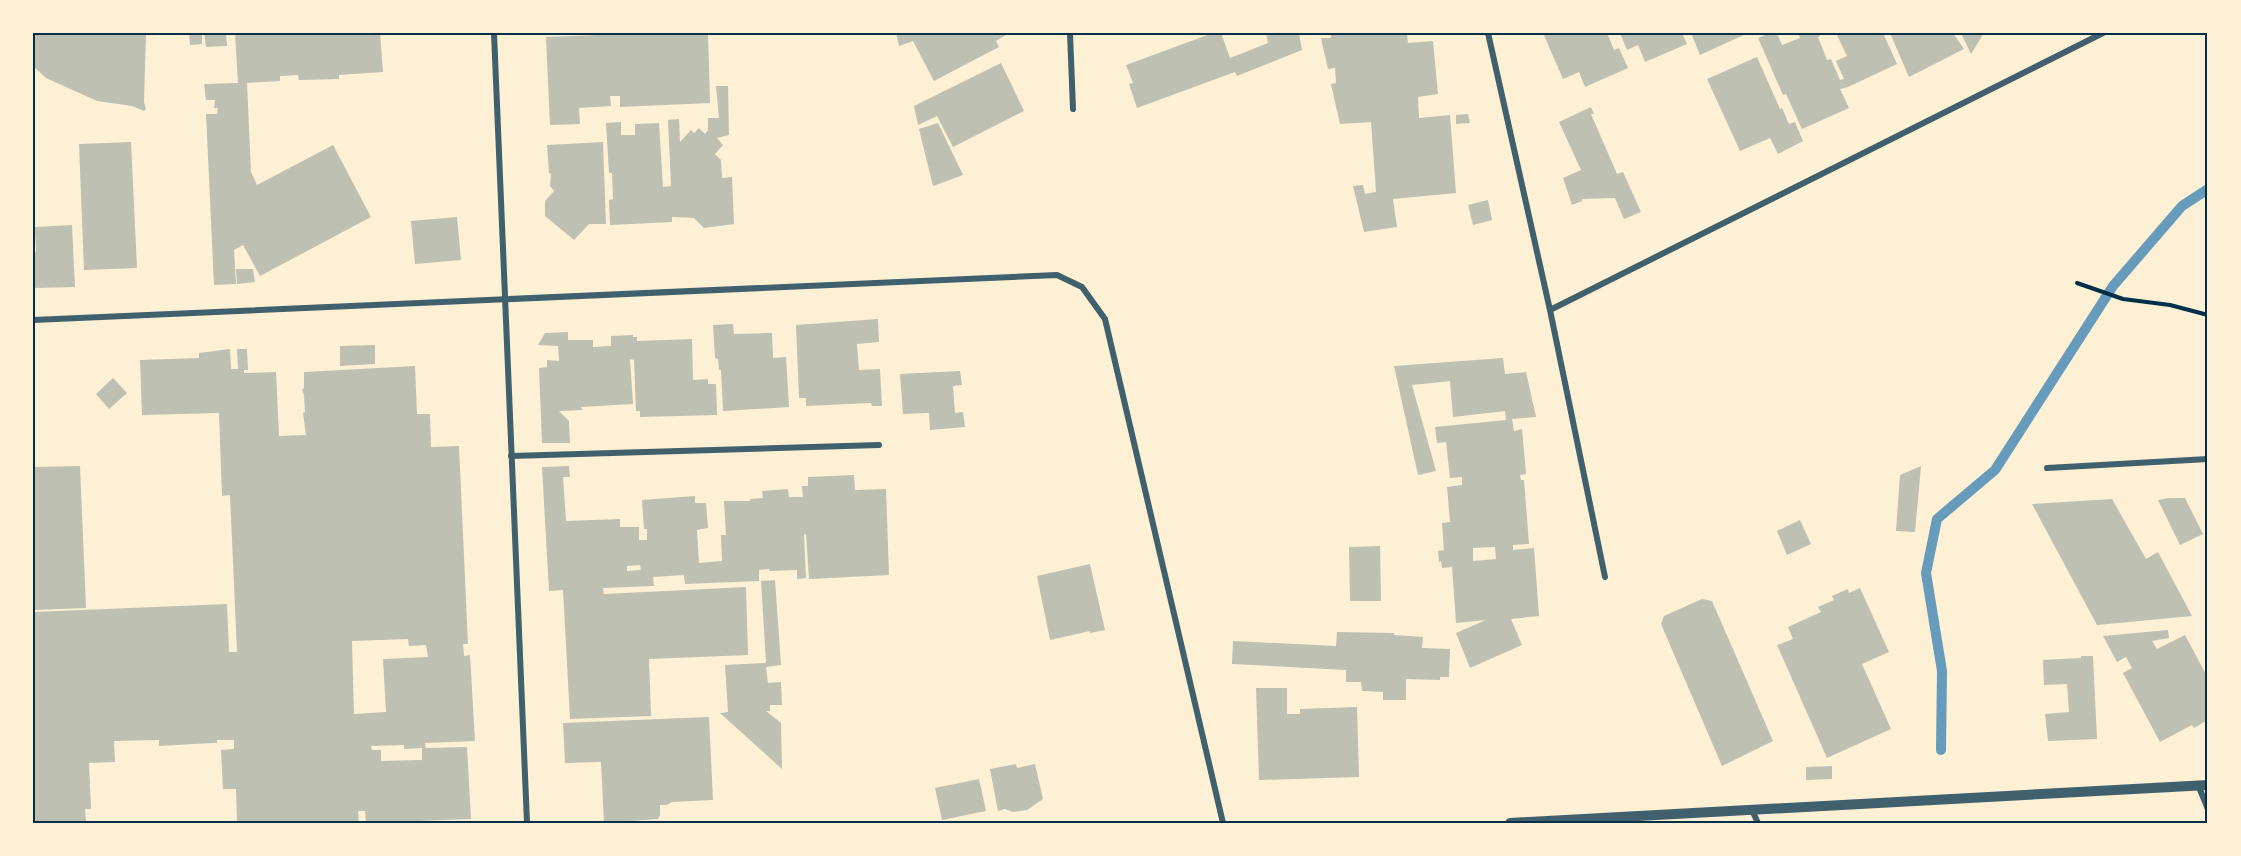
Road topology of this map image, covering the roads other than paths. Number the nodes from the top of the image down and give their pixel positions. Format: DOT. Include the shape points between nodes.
graph roads {
  1 [pos="494,33"];
  2 [pos="1070,33"];
  3 [pos="1488,33"];
  4 [pos="2103,33"];
  5 [pos="1073,109"];
  6 [pos="504,299"];
  7 [pos="1550,310"];
  8 [pos="33,320"];
  9 [pos="879,445"];
  10 [pos="511,456"];
  11 [pos="2208,459"];
  12 [pos="2046,468"];
  13 [pos="1605,577"];
  14 [pos="2203,785"];
  15 [pos="2208,809"];
  16 [pos="1752,810"];
  17 [pos="527,823"];
  18 [pos="1223,823"];
  19 [pos="1510,823"];
  20 [pos="1758,823"];
  1 -- 6 [label="street"];
  2 -- 5 [label="street"];
  3 -- 7 [label="street"];
  4 -- 7 [label="street"];
  6 -- 8 [label="street"];
  6 -- 10 [label="street"];
  6 -- 18 [label="street" via="1057,275 1082,287 1106,319"];
  7 -- 13 [label="street"];
  9 -- 10 [label="street"];
  10 -- 17 [label="street"];
  11 -- 12 [label="street"];
  14 -- 15 [label="street"];
  14 -- 16 [label="street"];
  16 -- 19 [label="street"];
  16 -- 20 [label="street"];
}
